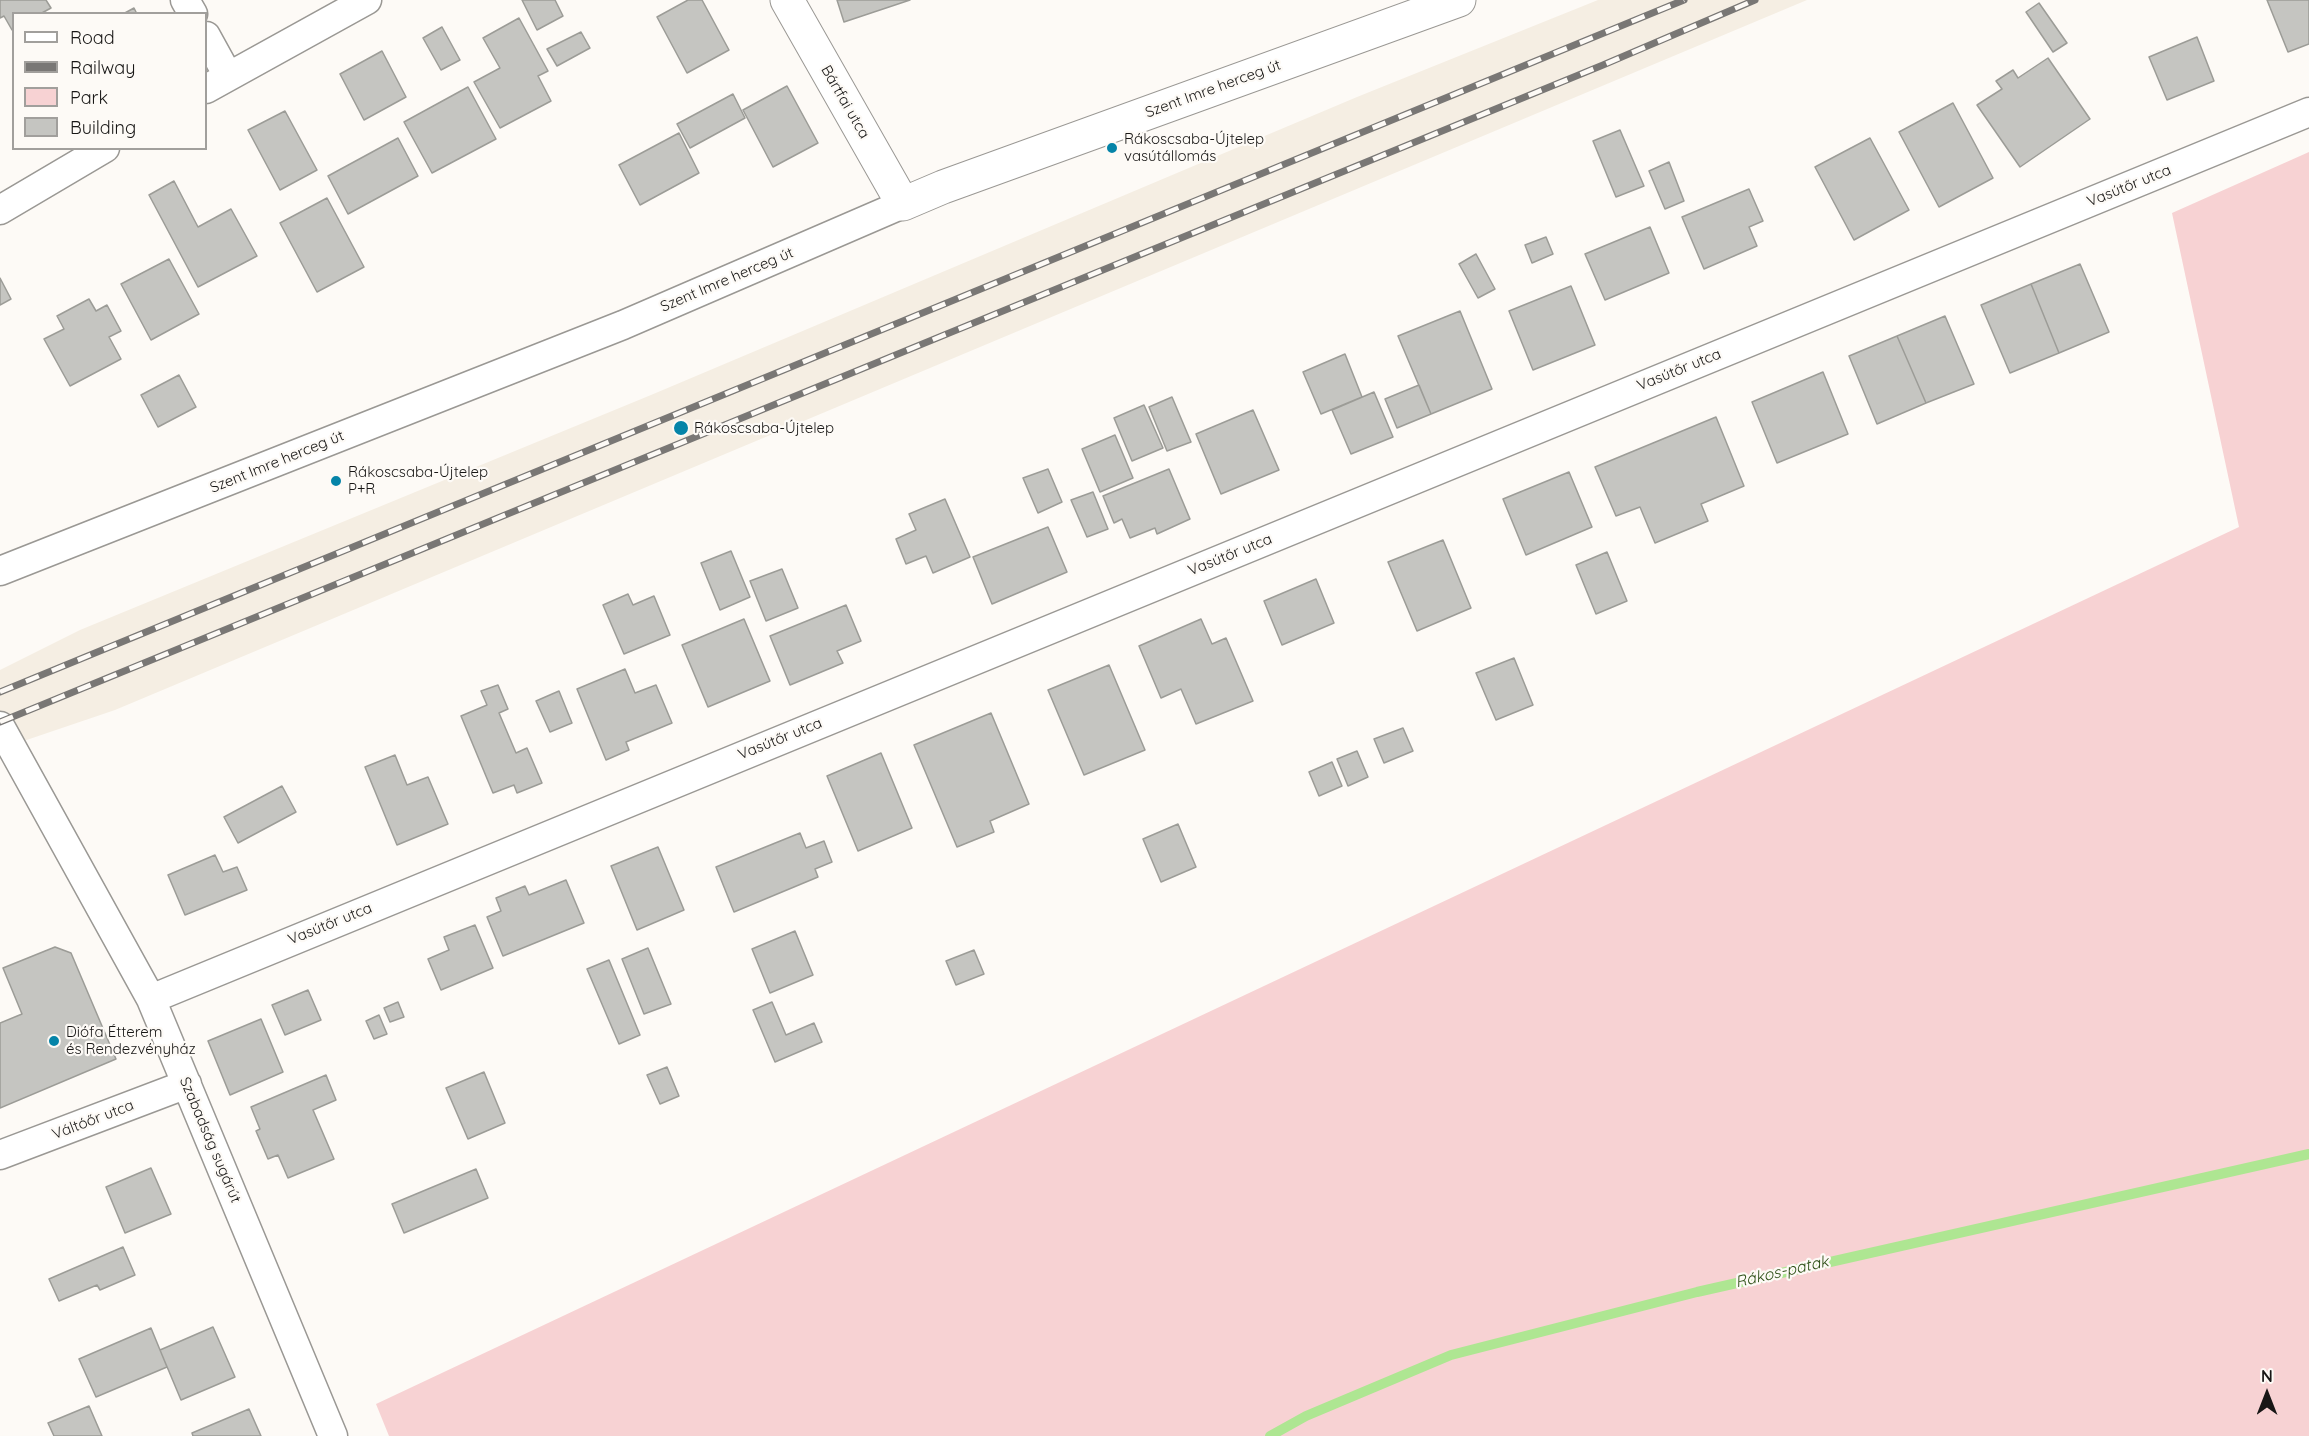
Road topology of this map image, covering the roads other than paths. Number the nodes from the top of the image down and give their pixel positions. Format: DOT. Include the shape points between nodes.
graph roads {
  1 [pos="367,0"];
  2 [pos="787,0"];
  3 [pos="1459,0"];
  4 [pos="207,40"];
  5 [pos="217,83"];
  6 [pos="2309,111"];
  7 [pos="102,150"];
  8 [pos="903,204"];
  9 [pos="0,210"];
  10 [pos="0,571"];
  11 [pos="0,726"];
  12 [pos="151,999"];
  13 [pos="187,1084"];
  14 [pos="0,1155"];
  15 [pos="333,1436"];
  1 -- 5 [label="street"];
  2 -- 8 [label="street, Bártfai utca"];
  3 -- 8 [label="street, Szent Imre herceg út"];
  4 -- 5 [label="street"];
  6 -- 12 [label="street, Vasútőr utca"];
  7 -- 9 [label="street"];
  8 -- 10 [label="street, Szent Imre herceg út" via="623,325"];
  11 -- 12 [label="street, Szabadság sugárút"];
  12 -- 13 [label="street, Szabadság sugárút"];
  13 -- 14 [label="street, Váltóőr utca"];
  13 -- 15 [label="street, Szabadság sugárút"];
}
